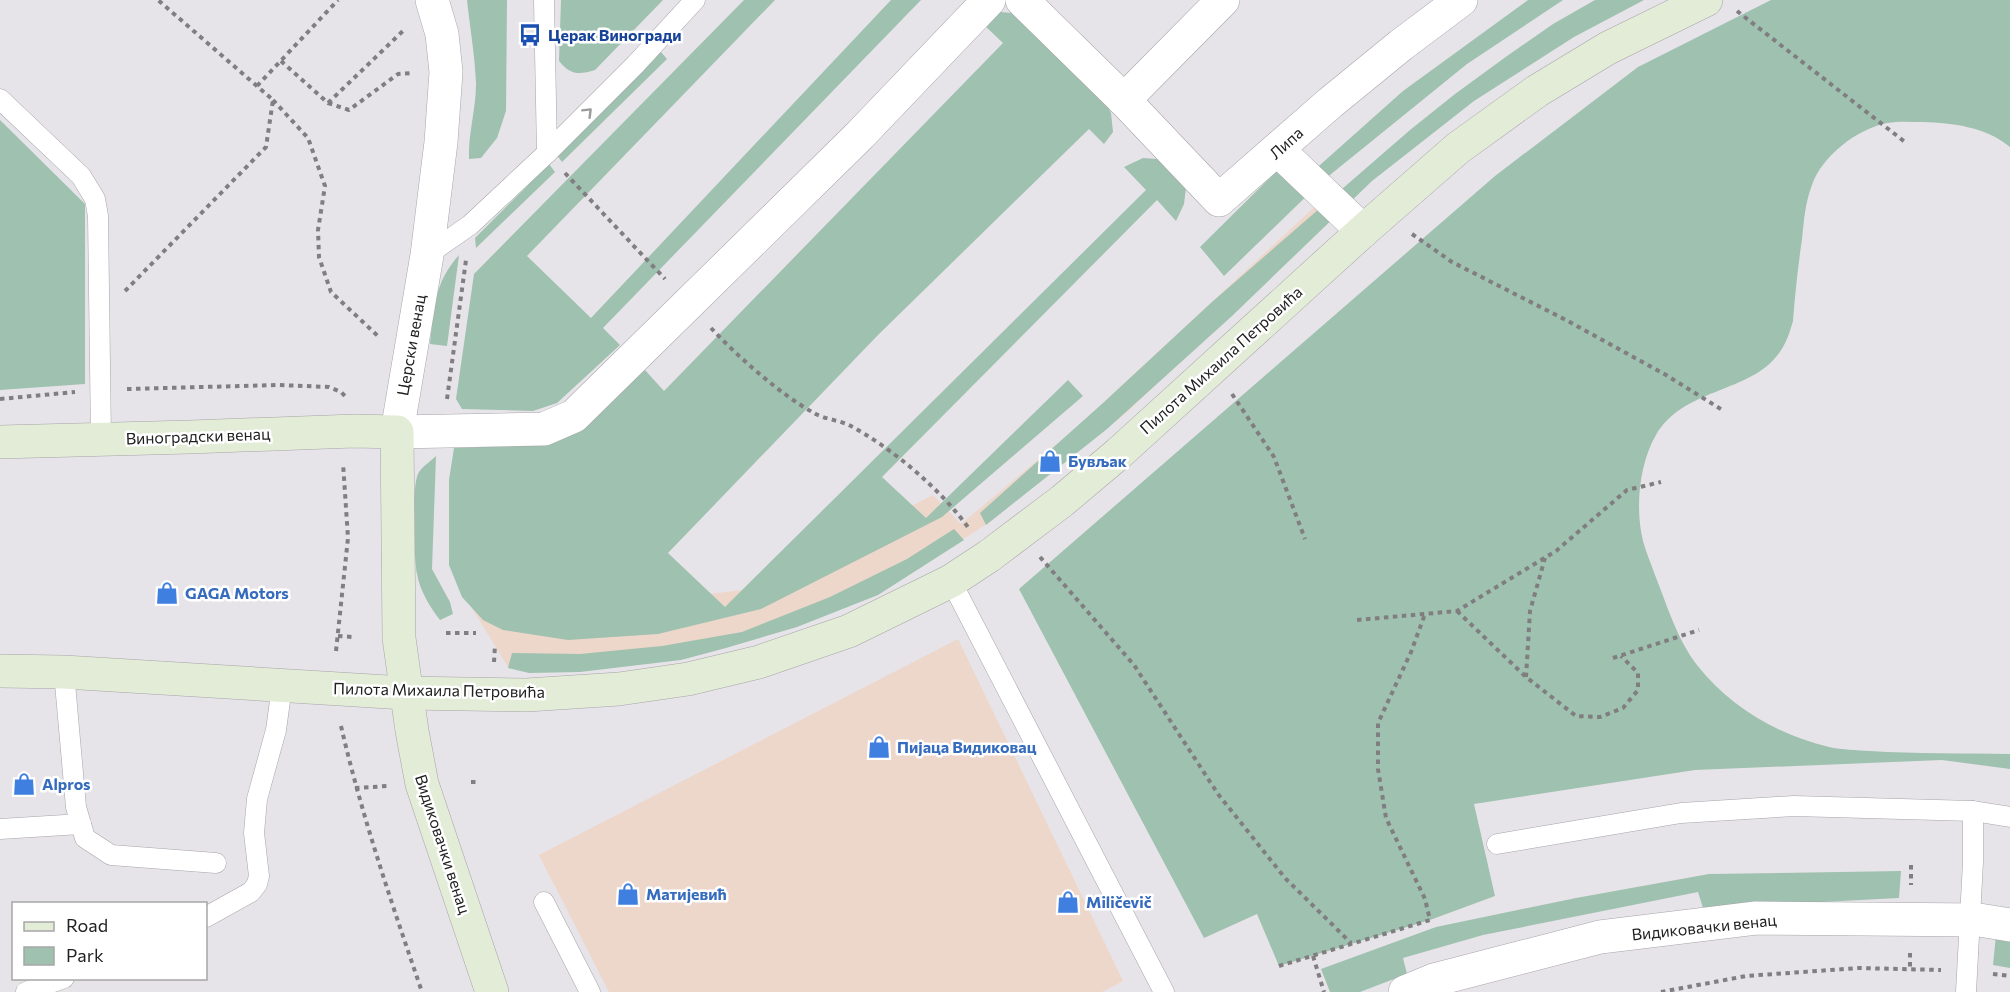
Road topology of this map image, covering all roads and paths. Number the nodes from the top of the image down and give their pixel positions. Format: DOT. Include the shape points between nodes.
graph roads {
  1 [pos="158,0"];
  2 [pos="338,0"];
  3 [pos="544,0"];
  4 [pos="695,0"];
  5 [pos="989,0"];
  6 [pos="1022,0"];
  7 [pos="1223,0"];
  8 [pos="1461,0"];
  9 [pos="433,1"];
  10 [pos="1718,3"];
  11 [pos="281,61"];
  12 [pos="420,73"];
  13 [pos="257,86"];
  14 [pos="0,99"];
  15 [pos="273,100"];
  16 [pos="1124,100"];
  17 [pos="328,103"];
  18 [pos="1905,142"];
  19 [pos="1278,150"];
  20 [pos="547,153"];
  21 [pos="1372,223"];
  22 [pos="468,251"];
  23 [pos="428,255"];
  24 [pos="689,304"];
  25 [pos="100,318"];
  26 [pos="382,340"];
  27 [pos="1213,366"];
  28 [pos="101,390"];
  29 [pos="0,399"];
  30 [pos="446,408"];
  31 [pos="1724,411"];
  32 [pos="354,430"];
  33 [pos="397,432"];
  34 [pos="101,440"];
  35 [pos="0,442"];
  36 [pos="1661,482"];
  37 [pos="1020,533"];
  38 [pos="976,537"];
  39 [pos="1305,539"];
  40 [pos="1545,558"];
  41 [pos="951,582"];
  42 [pos="1457,611"];
  43 [pos="1425,614"];
  44 [pos="1357,621"];
  45 [pos="1699,630"];
  46 [pos="446,633"];
  47 [pos="476,633"];
  48 [pos="338,636"];
  49 [pos="353,637"];
  50 [pos="495,645"];
  51 [pos="336,651"];
  52 [pos="1621,656"];
  53 [pos="1613,658"];
  54 [pos="494,664"];
  55 [pos="0,671"];
  56 [pos="64,672"];
  57 [pos="1526,677"];
  58 [pos="282,686"];
  59 [pos="405,693"];
  60 [pos="341,726"];
  61 [pos="471,782"];
  62 [pos="478,782"];
  63 [pos="395,785"];
  64 [pos="355,788"];
  65 [pos="1973,812"];
  66 [pos="2010,817"];
  67 [pos="81,824"];
  68 [pos="0,829"];
  69 [pos="1497,844"];
  70 [pos="216,863"];
  71 [pos="1911,865"];
  72 [pos="1911,887"];
  73 [pos="544,902"];
  74 [pos="207,916"];
  75 [pos="1969,920"];
  76 [pos="2010,925"];
  77 [pos="1351,944"];
  78 [pos="1312,956"];
  79 [pos="1279,966"];
  80 [pos="1967,970"];
  81 [pos="2010,976"];
  82 [pos="59,980"];
  83 [pos="26,992"];
  84 [pos="422,992"];
  85 [pos="492,992"];
  86 [pos="590,992"];
  87 [pos="1164,992"];
  88 [pos="1324,992"];
  89 [pos="1405,992"];
  90 [pos="1661,992"];
  91 [pos="1966,992"];
  1 -- 13 [label="path"];
  2 -- 11 [label="path"];
  3 -- 20 [label="lane"];
  20 -- 4 [label="lane, one-way"];
  5 -- 24 [label="street" via="860,135"];
  6 -- 16 [label="street, Липа"];
  7 -- 16 [label="street"];
  8 -- 19 [label="street, Липа" via="1357,81"];
  9 -- 17 [label="path"];
  9 -- 23 [label="street, Церски венац" via="446,72"];
  10 -- 18 [label="path"];
  10 -- 21 [label="main road, Пилота Михаила Петровића" via="1608,48 1537,91 1458,148"];
  11 -- 13 [label="path"];
  11 -- 17 [label="path"];
  12 -- 17 [label="path" via="398,74 349,110"];
  13 -- 15 [label="path"];
  14 -- 25 [label="lane" via="81,176 95,200"];
  15 -- 25 [label="path" via="266,147"];
  15 -- 26 [label="path" via="308,138 325,186 318,230 319,257 331,292"];
  16 -- 19 [label="street, Липа" via="1219,200"];
  19 -- 21 [label="street"];
  20 -- 23 [label="lane" via="470,225"];
  20 -- 24 [label="path"];
  21 -- 27 [label="main road, Пилота Михаила Петровића"];
  21 -- 31 [label="path" via="1646,364"];
  22 -- 30 [label="path"];
  23 -- 33 [label="street, Церски венац"];
  24 -- 33 [label="street" via="574,416 544,429"];
  24 -- 38 [label="path" via="772,384 815,414 847,424 890,451 932,487"];
  25 -- 28 [label="lane"];
  27 -- 37 [label="main road, Пилота Михаила Петровића" via="1119,453"];
  27 -- 39 [label="path" via="1274,457"];
  28 -- 29 [label="path"];
  28 -- 32 [label="path" via="329,387 350,400"];
  28 -- 34 [label="lane"];
  32 -- 33 [label="main road, Виноградски венац"];
  32 -- 34 [label="main road, Виноградски венац"];
  32 -- 48 [label="path" via="342,454 348,538"];
  33 -- 59 [label="main road, Церски венац" via="399,638"];
  34 -- 35 [label="main road, Виноградски венац"];
  36 -- 40 [label="path" via="1627,490"];
  37 -- 41 [label="main road, Пилота Михаила Петровића"];
  37 -- 77 [label="path" via="1134,665 1218,794 1285,878"];
  40 -- 42 [label="path"];
  40 -- 57 [label="path" via="1530,611"];
  41 -- 59 [label="main road, Пилота Михаила Петровића" via="849,630 759,662 688,679 619,689 528,695"];
  41 -- 87 [label="lane"];
  42 -- 43 [label="path"];
  42 -- 57 [label="path"];
  43 -- 44 [label="path"];
  43 -- 77 [label="path" via="1378,723 1378,769 1386,818 1425,900 1430,920"];
  45 -- 52 [label="path"];
  46 -- 47 [label="path"];
  48 -- 49 [label="path"];
  48 -- 51 [label="path"];
  50 -- 54 [label="path"];
  52 -- 53 [label="path"];
  52 -- 57 [label="path" via="1638,673 1638,690 1623,708 1600,717 1576,716"];
  55 -- 56 [label="main road, Пилота Михаила Петровића"];
  56 -- 58 [label="main road, Пилота Михаила Петровића"];
  56 -- 67 [label="lane" via="76,807"];
  58 -- 59 [label="main road, Пилота Михаила Петровића"];
  58 -- 74 [label="lane" via="276,730 257,799 257,884 251,892"];
  59 -- 85 [label="main road, Видиковачки венац" via="422,784"];
  60 -- 64 [label="path"];
  61 -- 62 [label="path"];
  63 -- 64 [label="path"];
  64 -- 84 [label="path"];
  65 -- 66 [label="lane"];
  65 -- 69 [label="lane" via="1794,807 1681,813"];
  65 -- 75 [label="lane"];
  67 -- 68 [label="lane"];
  67 -- 70 [label="lane" via="85,838 111,855"];
  71 -- 72 [label="path"];
  73 -- 86 [label="lane"];
  75 -- 76 [label="street, Видиковачки венац"];
  75 -- 80 [label="lane"];
  75 -- 89 [label="street, Видиковачки венац" via="1756,918 1599,937 1434,980"];
  77 -- 78 [label="path"];
  78 -- 79 [label="path"];
  78 -- 88 [label="path"];
  80 -- 81 [label="path"];
  80 -- 90 [label="path" via="1860,968 1746,976"];
  80 -- 91 [label="lane"];
  82 -- 83 [label="lane"];
}
